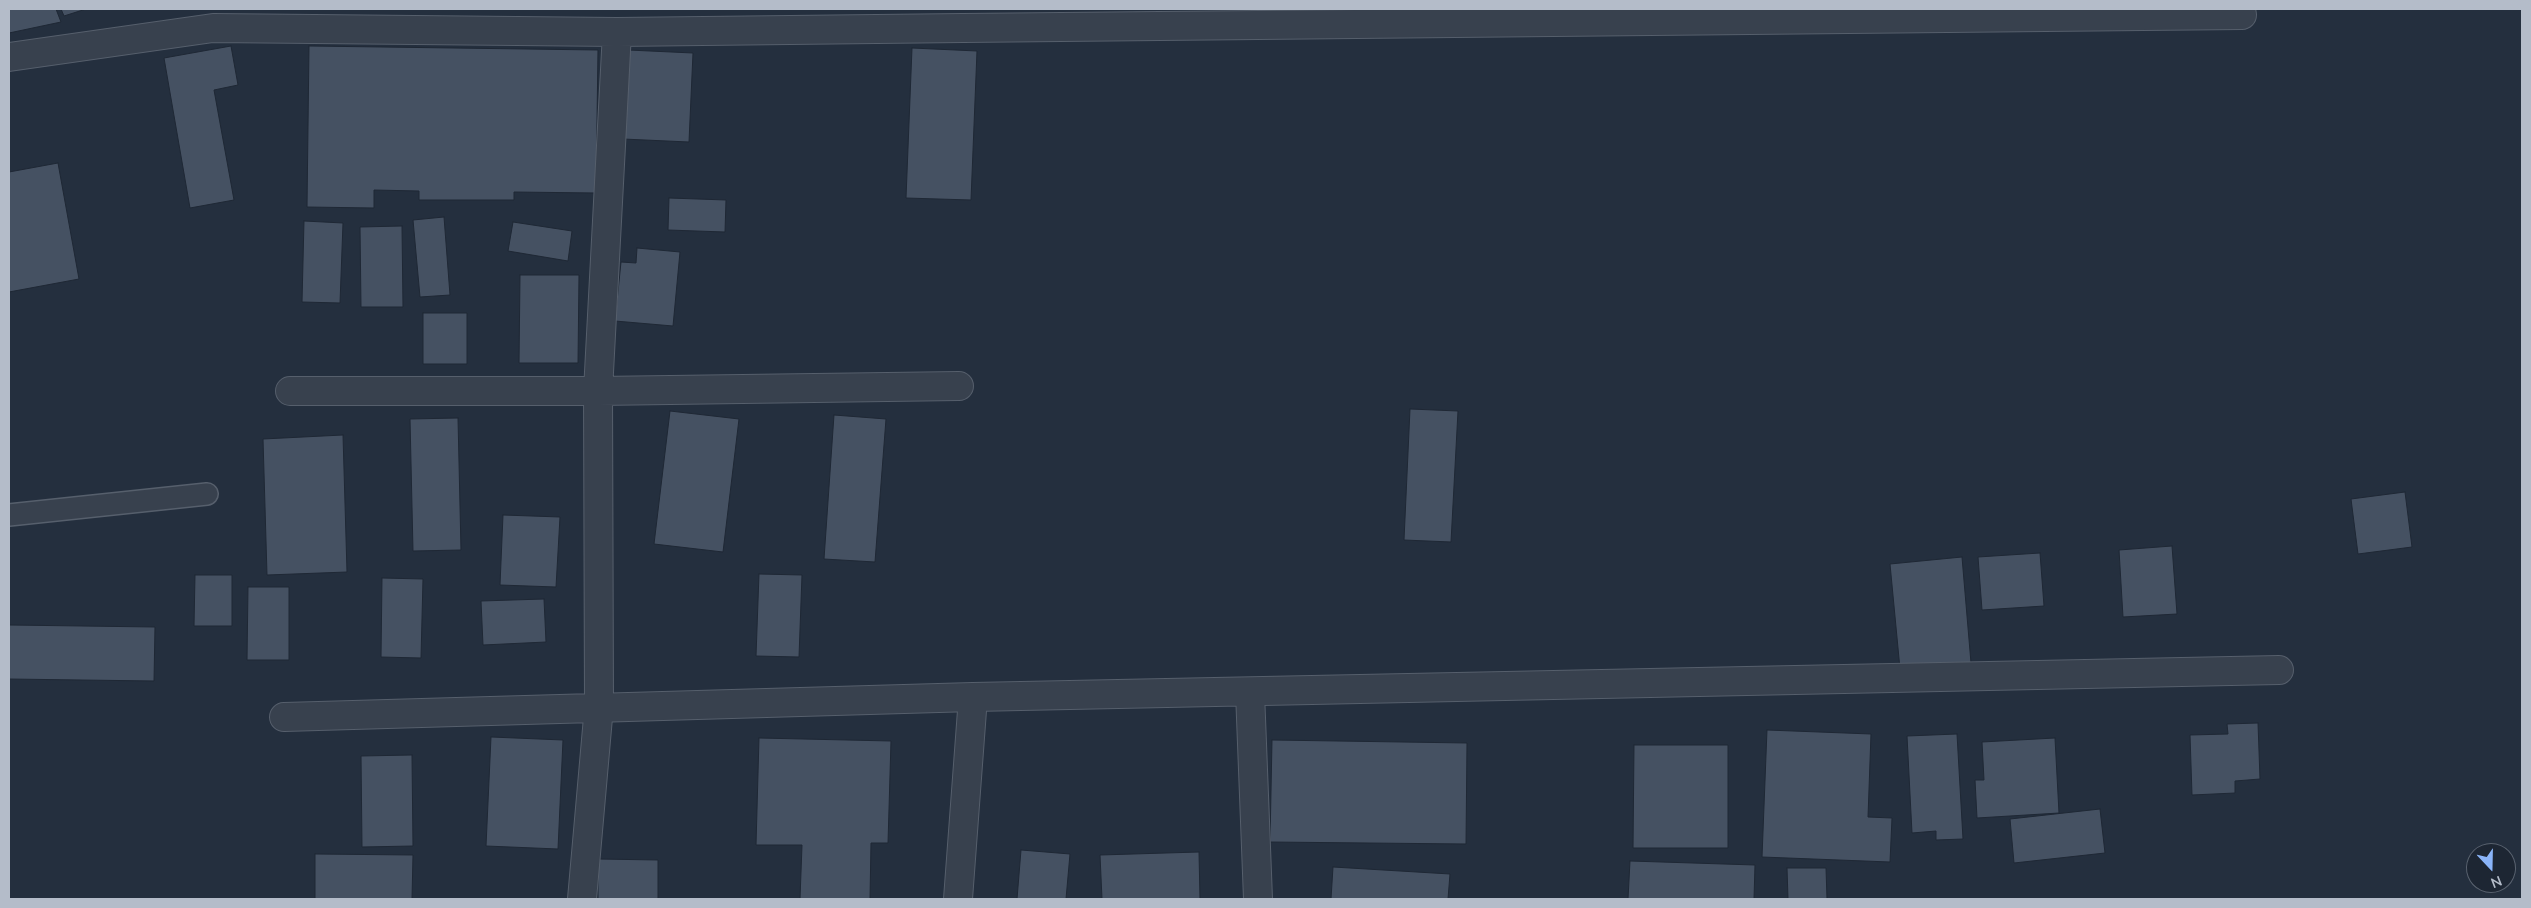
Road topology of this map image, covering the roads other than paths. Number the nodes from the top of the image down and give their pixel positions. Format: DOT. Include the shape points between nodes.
graph roads {
  1 [pos="2241,9"];
  2 [pos="1787,14"];
  3 [pos="617,32"];
  4 [pos="9,57"];
  5 [pos="959,386"];
  6 [pos="290,391"];
  7 [pos="598,391"];
  8 [pos="207,494"];
  9 [pos="9,515"];
  10 [pos="2279,670"];
  11 [pos="1250,692"];
  12 [pos="973,697"];
  13 [pos="599,706"];
  14 [pos="284,717"];
  15 [pos="582,899"];
  16 [pos="958,899"];
  17 [pos="1258,899"];
  1 -- 2 [label="street" via="2242,15"];
  2 -- 3 [label="street"];
  3 -- 4 [label="street" via="213,28"];
  3 -- 7 [label="street"];
  5 -- 7 [label="street"];
  6 -- 7 [label="street"];
  7 -- 13 [label="street"];
  8 -- 9 [label="lane"];
  10 -- 11 [label="street"];
  11 -- 12 [label="street"];
  11 -- 17 [label="street"];
  12 -- 13 [label="street"];
  12 -- 16 [label="street"];
  13 -- 14 [label="street"];
  13 -- 15 [label="street"];
}
